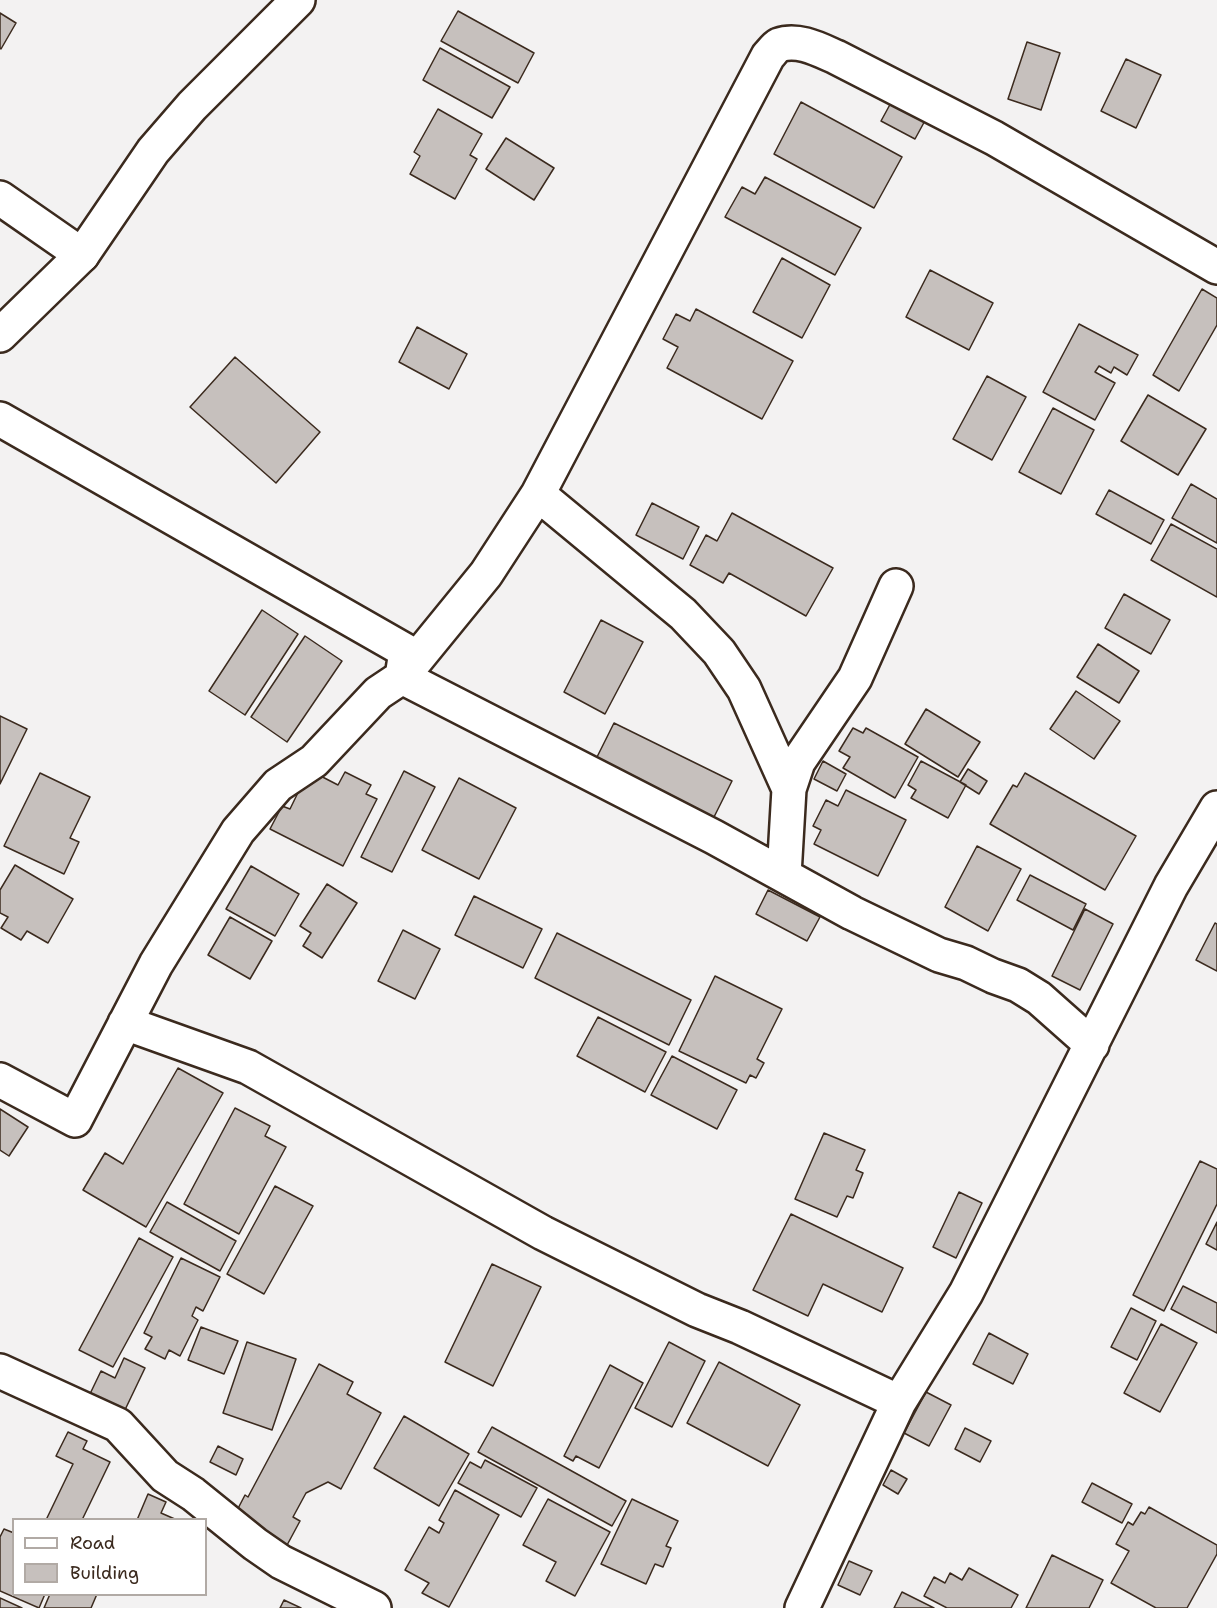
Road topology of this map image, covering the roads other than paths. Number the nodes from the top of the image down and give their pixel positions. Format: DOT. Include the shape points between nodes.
graph roads {
  1 [pos="298,0"];
  2 [pos="0,198"];
  3 [pos="82,255"];
  4 [pos="1217,267"];
  5 [pos="0,335"];
  6 [pos="0,418"];
  7 [pos="538,494"];
  8 [pos="896,586"];
  9 [pos="402,677"];
  10 [pos="789,789"];
  11 [pos="1217,808"];
  12 [pos="784,875"];
  13 [pos="125,1023"];
  14 [pos="1092,1045"];
  15 [pos="0,1080"];
  16 [pos="0,1371"];
  17 [pos="899,1402"];
  18 [pos="374,1608"];
  19 [pos="802,1608"];
  1 -- 3 [label="street" via="192,106 153,151"];
  2 -- 3 [label="street"];
  3 -- 5 [label="street"];
  4 -- 7 [label="street" via="994,138 836,57 810,46 778,46 768,56"];
  6 -- 9 [label="street" via="406,651"];
  7 -- 9 [label="street" via="486,574"];
  7 -- 10 [label="street" via="683,614 719,652 744,689"];
  8 -- 10 [label="street" via="855,678 798,762"];
  9 -- 12 [label="street"];
  9 -- 13 [label="street" via="378,693 314,761 278,785 238,831 156,964"];
  10 -- 12 [label="street"];
  11 -- 14 [label="street" via="1171,886"];
  12 -- 14 [label="street" via="939,955 1018,985 1039,998"];
  13 -- 15 [label="street" via="75,1120"];
  13 -- 17 [label="street" via="248,1067 543,1233 697,1310"];
  14 -- 17 [label="street" via="966,1293"];
  16 -- 18 [label="street" via="118,1425 165,1476 255,1544 281,1562"];
  17 -- 19 [label="street"];
}
